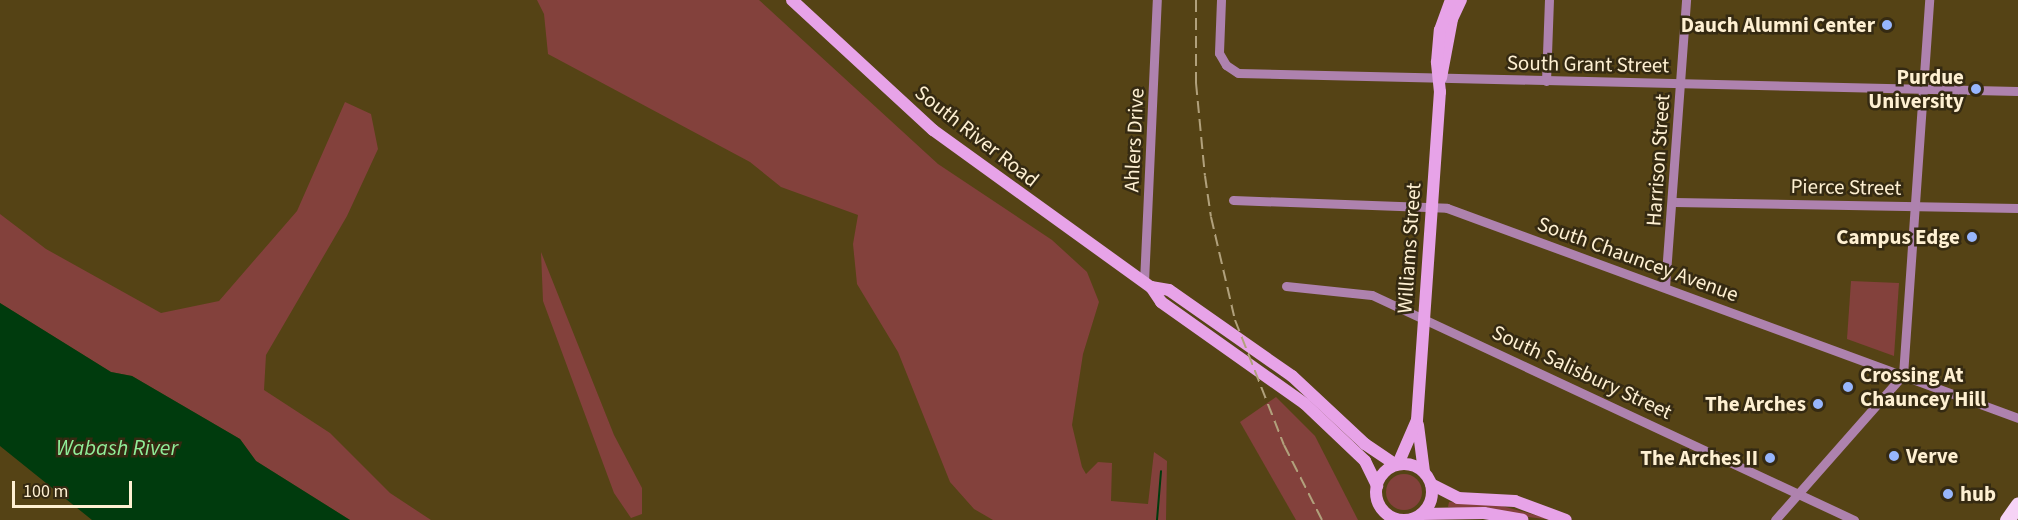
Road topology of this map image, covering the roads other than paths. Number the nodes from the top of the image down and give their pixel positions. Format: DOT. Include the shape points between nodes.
graph roads {
  1 [pos="792,0"];
  2 [pos="1157,0"];
  3 [pos="1221,0"];
  4 [pos="1451,0"];
  5 [pos="1461,0"];
  6 [pos="1549,0"];
  7 [pos="1686,0"];
  8 [pos="1929,0"];
  9 [pos="1441,79"];
  10 [pos="1546,81"];
  11 [pos="1682,84"];
  12 [pos="1923,90"];
  13 [pos="2018,91"];
  14 [pos="1233,200"];
  15 [pos="1674,202"];
  16 [pos="1432,206"];
  17 [pos="1916,206"];
  18 [pos="2018,208"];
  19 [pos="1148,285"];
  20 [pos="1286,286"];
  21 [pos="1665,287"];
  22 [pos="1424,318"];
  23 [pos="1903,375"];
  24 [pos="2018,418"];
  25 [pos="1417,420"];
  26 [pos="1397,464"];
  27 [pos="1424,472"];
  28 [pos="1431,484"];
  29 [pos="1377,486"];
  30 [pos="1798,494"];
  31 [pos="2018,504"];
  32 [pos="1388,517"];
  33 [pos="1419,517"];
  34 [pos="1522,520"];
  35 [pos="1566,520"];
  36 [pos="1775,520"];
  37 [pos="1854,520"];
  38 [pos="2007,520"];
  1 -- 19 [label="main road, South River Road" via="933,130"];
  2 -- 19 [label="street, Ahlers Drive"];
  3 -- 9 [label="street, South Grant Street" via="1219,52 1226,65 1238,73"];
  4 -- 9 [label="main road, Williams Street" via="1440,30 1437,62"];
  5 -- 9 [label="main road, Williams Street" via="1452,19"];
  6 -- 10 [label="street"];
  7 -- 11 [label="street, Harrison Street"];
  8 -- 12 [label="street"];
  9 -- 10 [label="street, South Grant Street"];
  9 -- 16 [label="main road, Williams Street"];
  10 -- 11 [label="street, South Grant Street"];
  11 -- 12 [label="street, South Grant Street"];
  11 -- 15 [label="street, Harrison Street"];
  12 -- 13 [label="street, South Grant Street"];
  12 -- 17 [label="street"];
  14 -- 16 [label="street, South Chauncey Avenue"];
  15 -- 17 [label="street, Pierce Street"];
  15 -- 21 [label="street, Harrison Street"];
  16 -- 21 [label="street, South Chauncey Avenue" via="1447,207"];
  16 -- 22 [label="main road, Williams Street"];
  17 -- 18 [label="street, Pierce Street"];
  17 -- 23 [label="street"];
  19 -- 26 [label="main road, South River Road" via="1169,290 1292,376 1365,444"];
  19 -- 29 [label="main road, South River Road" via="1161,302 1305,404 1365,461"];
  20 -- 22 [label="street, South Salisbury Street" via="1360,292"];
  21 -- 23 [label="street, South Chauncey Avenue"];
  22 -- 25 [label="main road, Williams Street"];
  22 -- 30 [label="street, South Salisbury Street"];
  23 -- 24 [label="street, South Chauncey Avenue"];
  23 -- 30 [label="street"];
  25 -- 26 [label="main road, Williams Street"];
  25 -- 27 [label="main road, Williams Street"];
  26 -- 27 [label="main road"];
  26 -- 29 [label="main road" via="1381,476"];
  27 -- 28 [label="main road"];
  28 -- 33 [label="main road" via="1431,501"];
  28 -- 35 [label="main road" via="1458,498 1515,501"];
  29 -- 32 [label="main road" via="1378,501"];
  30 -- 36 [label="street"];
  30 -- 37 [label="street, South Salisbury Street"];
  31 -- 38 [label="main road"];
  32 -- 33 [label="main road"];
  33 -- 34 [label="main road" via="1484,513"];
}
